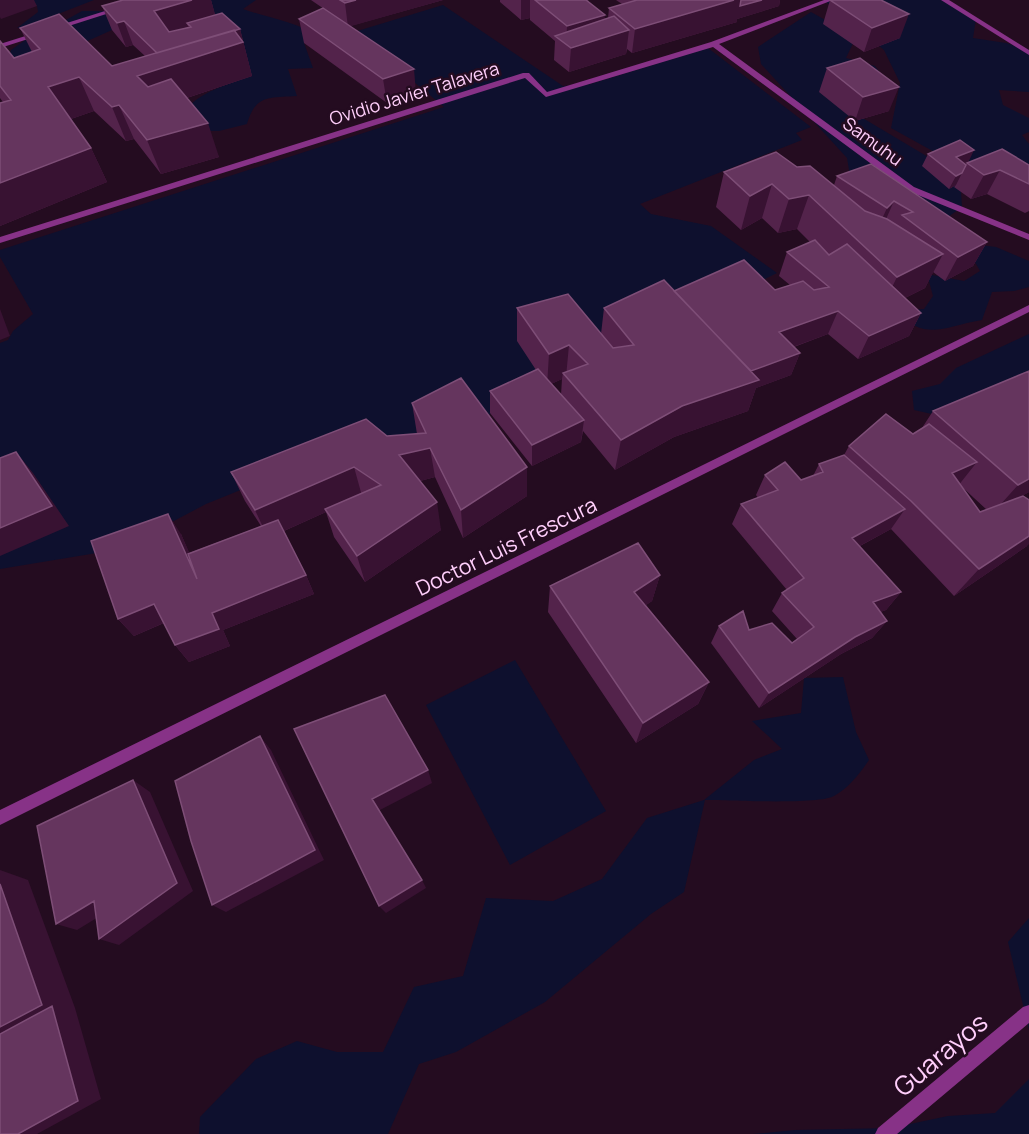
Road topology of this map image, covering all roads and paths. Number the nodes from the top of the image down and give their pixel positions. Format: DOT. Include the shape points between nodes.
graph roads {
  1 [pos="147,0"];
  2 [pos="830,0"];
  3 [pos="944,0"];
  4 [pos="714,44"];
  5 [pos="0,45"];
  6 [pos="1029,52"];
  7 [pos="1029,237"];
  8 [pos="0,240"];
  9 [pos="1029,308"];
  10 [pos="0,818"];
  11 [pos="1029,1013"];
  12 [pos="884,1134"];
  1 -- 5 [label="street"];
  2 -- 4 [label="street, Ovidio Javier Talavera"];
  3 -- 6 [label="street"];
  4 -- 7 [label="street, Samuhu" via="911,189"];
  4 -- 8 [label="street, Ovidio Javier Talavera" via="546,95 526,75"];
  9 -- 10 [label="street, Doctor Luis Frescura"];
  11 -- 12 [label="street, Guarayos"];
}
